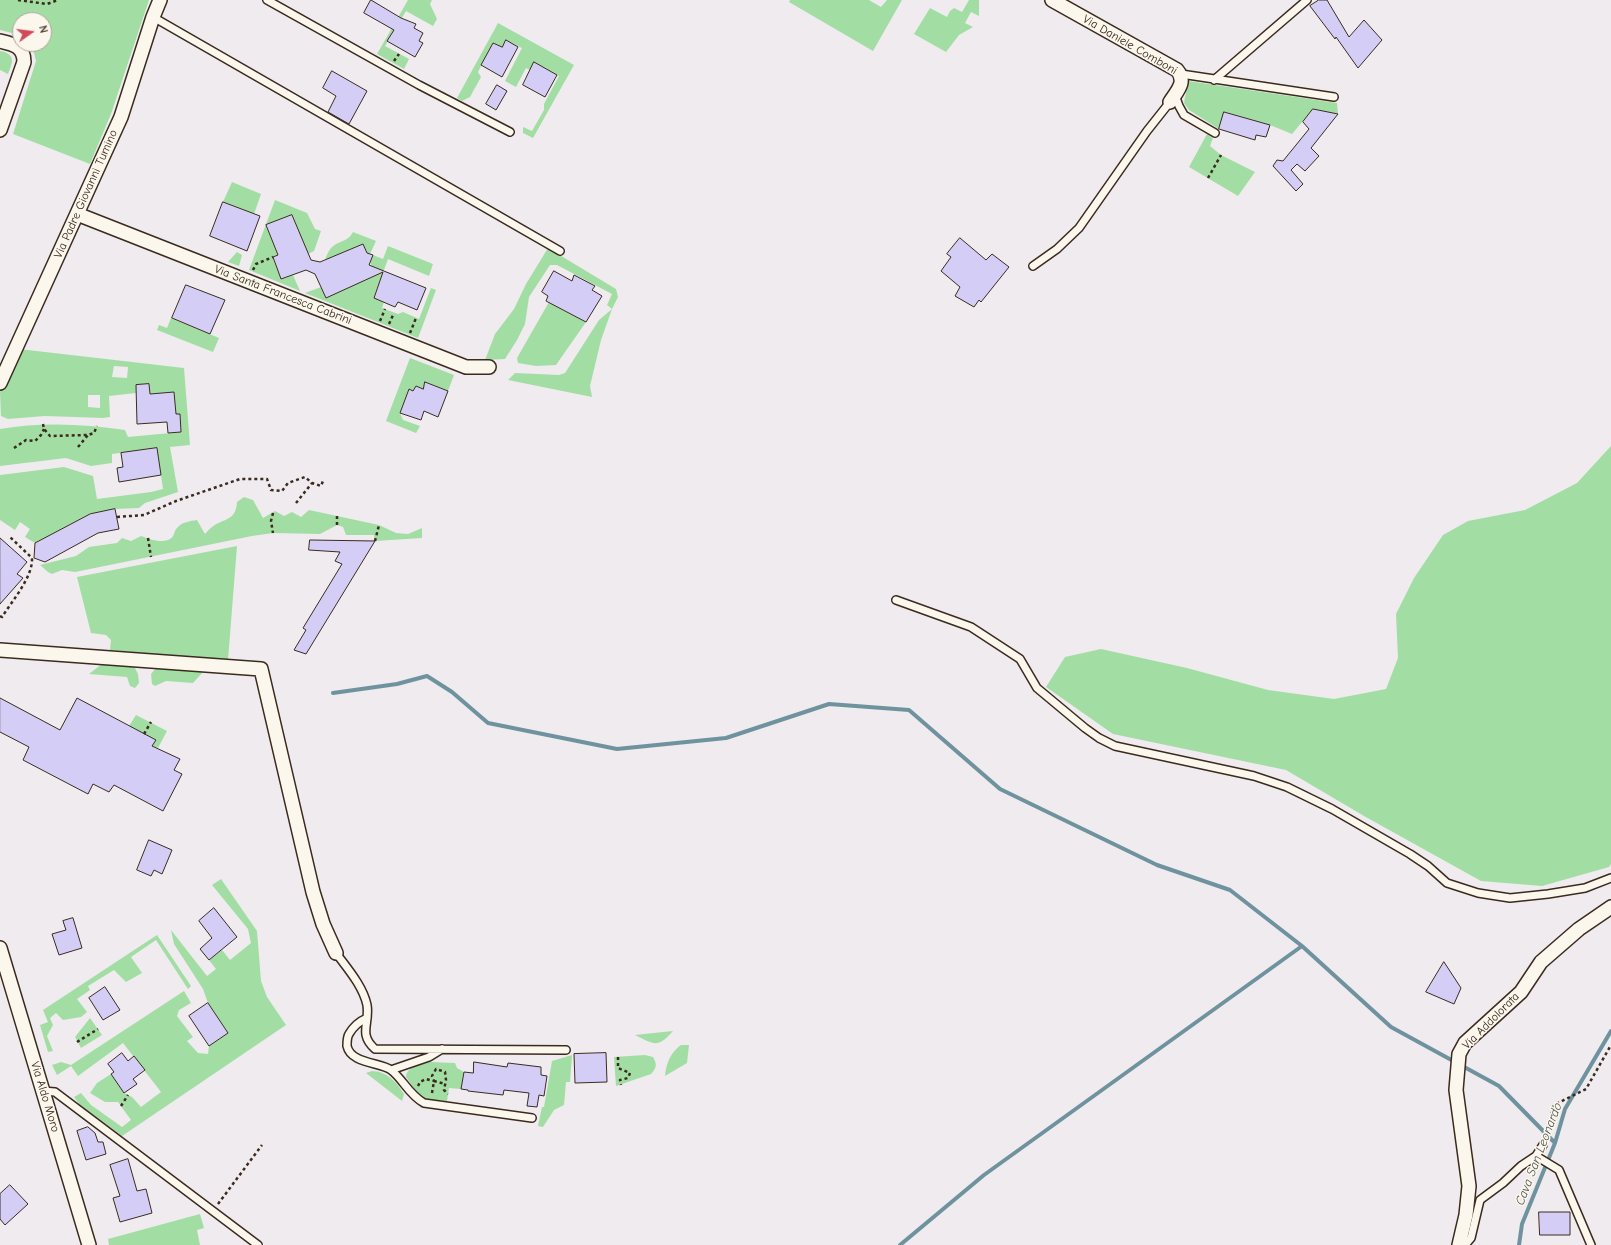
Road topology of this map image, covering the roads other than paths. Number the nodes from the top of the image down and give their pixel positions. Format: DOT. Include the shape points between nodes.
graph roads {
  1 [pos="160,0"];
  2 [pos="267,0"];
  3 [pos="1052,0"];
  4 [pos="1307,0"];
  5 [pos="153,17"];
  6 [pos="0,41"];
  7 [pos="1181,74"];
  8 [pos="1214,80"];
  9 [pos="1334,97"];
  10 [pos="1173,98"];
  11 [pos="0,130"];
  12 [pos="510,132"];
  13 [pos="1215,133"];
  14 [pos="77,214"];
  15 [pos="560,251"];
  16 [pos="1033,266"];
  17 [pos="489,367"];
  18 [pos="0,383"];
  19 [pos="896,600"];
  20 [pos="0,650"];
  21 [pos="1611,878"];
  22 [pos="1611,907"];
  23 [pos="0,948"];
  24 [pos="336,953"];
  25 [pos="367,1018"];
  26 [pos="442,1049"];
  27 [pos="566,1050"];
  28 [pos="391,1070"];
  29 [pos="43,1091"];
  30 [pos="532,1118"];
  31 [pos="1543,1145"];
  32 [pos="1536,1156"];
  33 [pos="89,1245"];
  34 [pos="258,1245"];
  35 [pos="1459,1245"];
  36 [pos="1465,1245"];
  37 [pos="1591,1245"];
  1 -- 5 [label="street, Via Padre Giovanni Tumino"];
  2 -- 12 [label="lane" via="419,85"];
  3 -- 7 [label="street, Via Daniele Comboni"];
  4 -- 8 [label="lane"];
  5 -- 14 [label="street, Via Padre Giovanni Tumino" via="121,117"];
  5 -- 15 [label="lane"];
  6 -- 11 [label="street" via="14,44 22,52 24,62"];
  7 -- 8 [label="lane"];
  7 -- 10 [label="street, Via Daniele Comboni" via="1181,86"];
  8 -- 9 [label="lane"];
  10 -- 13 [label="lane" via="1184,115"];
  10 -- 16 [label="lane" via="1079,228 1057,249"];
  14 -- 17 [label="street, Via Santa Francesca Cabrini" via="466,367"];
  14 -- 18 [label="street, Via Padre Giovanni Tumino"];
  19 -- 21 [label="lane" via="971,627 1020,659 1037,688 1099,738 1115,746 1254,776 1287,787 1332,809 1410,854 1447,883 1478,893 1510,898 1585,888"];
  20 -- 24 [label="street" via="261,669 313,892"];
  22 -- 35 [label="street, Via Addolorata" via="1579,929 1541,962 1521,992 1465,1043 1459,1054 1456,1090 1469,1186"];
  23 -- 29 [label="street, Via Aldo Moro"];
  24 -- 25 [label="lane" via="359,987 366,1004"];
  25 -- 26 [label="lane" via="365,1034 368,1043 375,1049"];
  25 -- 28 [label="lane" via="361,1020 348,1035 348,1050 354,1056"];
  26 -- 27 [label="lane"];
  26 -- 28 [label="lane" via="429,1057"];
  28 -- 30 [label="lane" via="417,1100 424,1103"];
  29 -- 33 [label="street, Via Aldo Moro"];
  29 -- 34 [label="lane" via="55,1092"];
  31 -- 32 [label="lane"];
  32 -- 36 [label="lane" via="1480,1200 1471,1238"];
  32 -- 37 [label="lane" via="1559,1170"];
}
